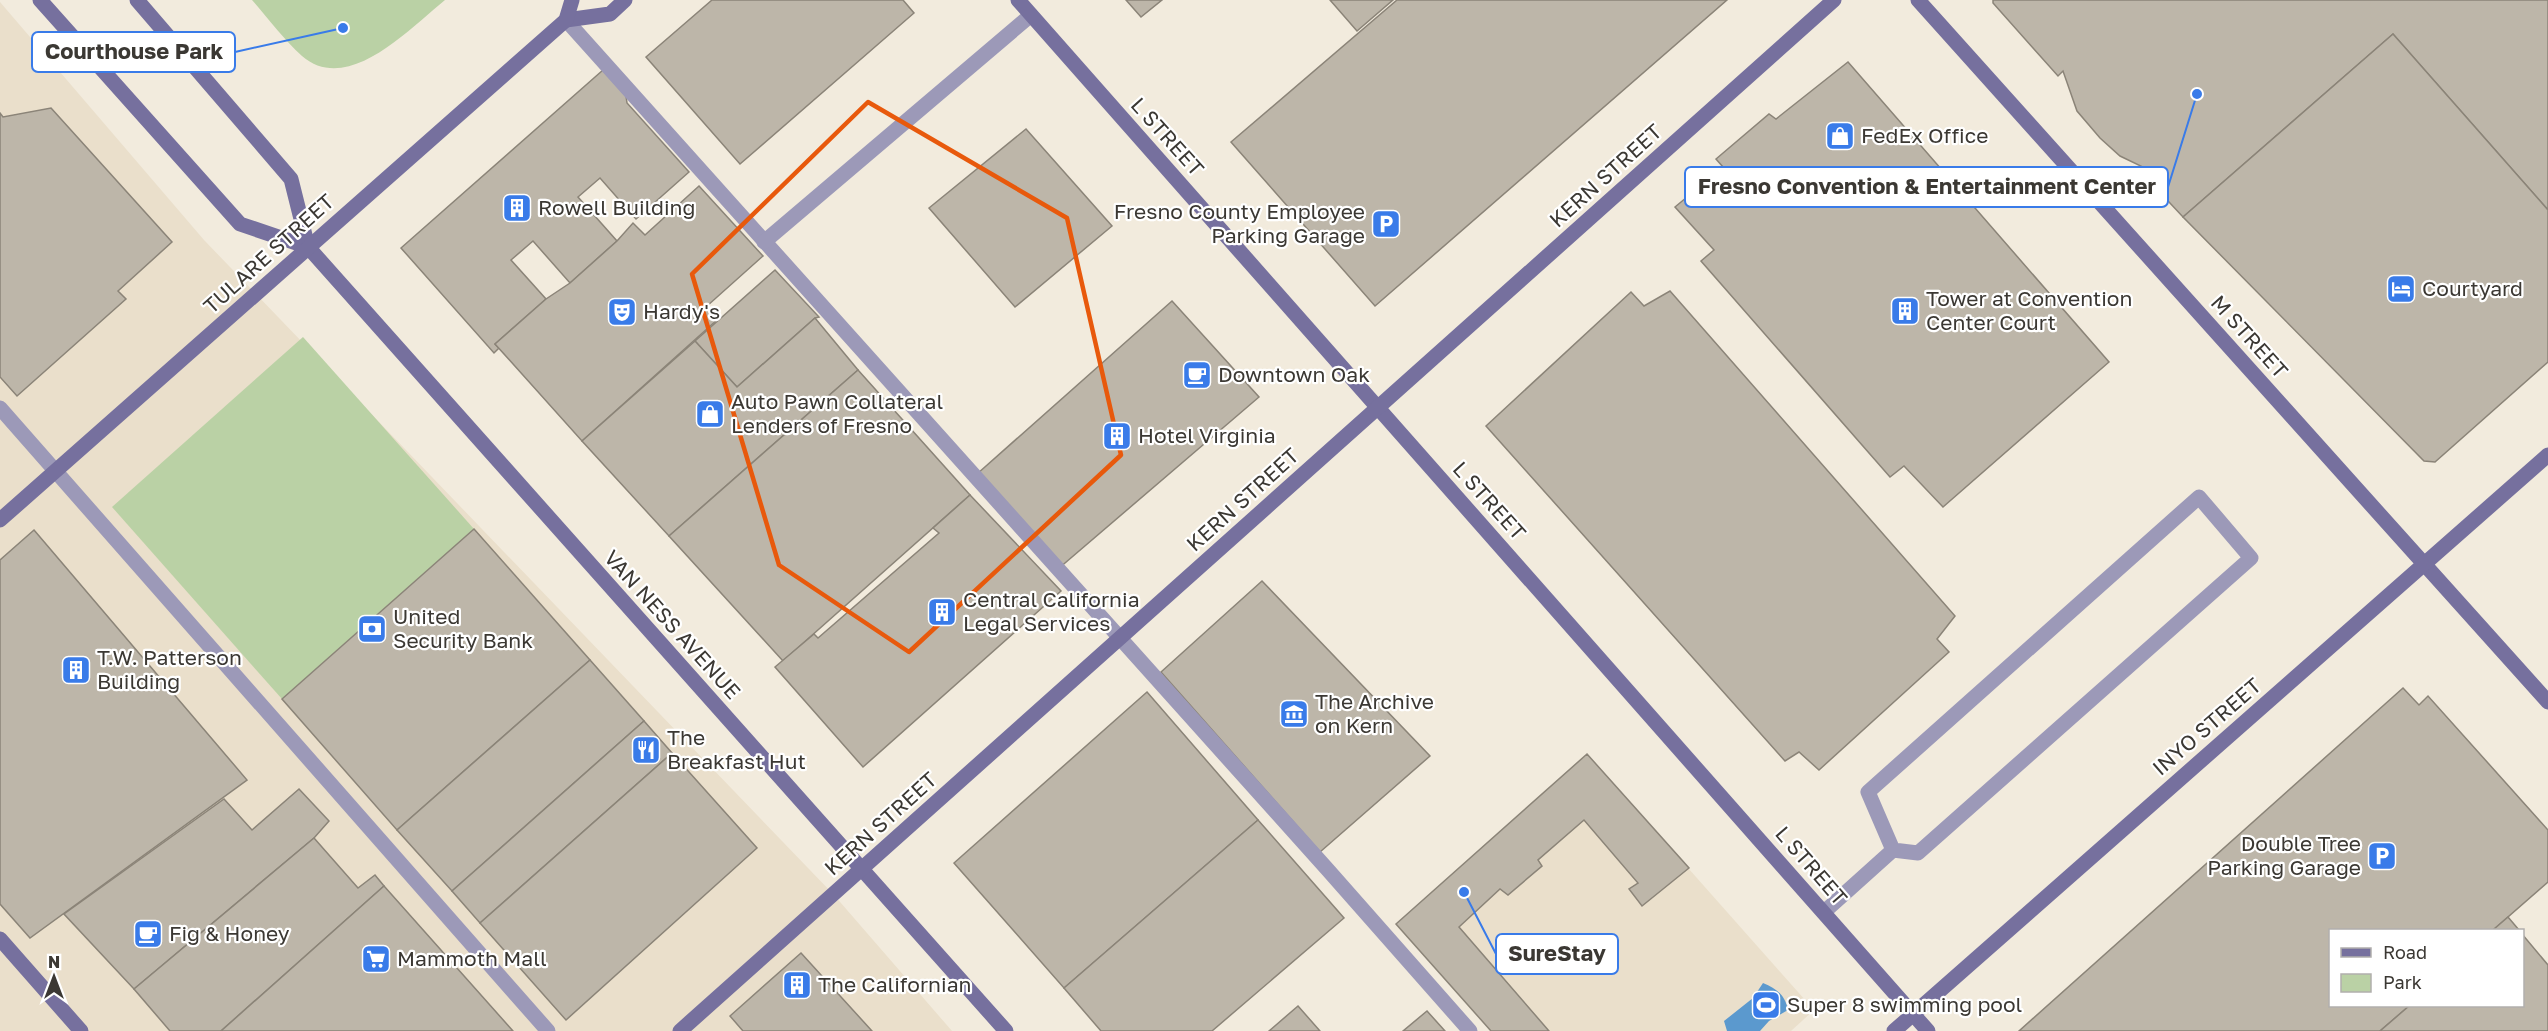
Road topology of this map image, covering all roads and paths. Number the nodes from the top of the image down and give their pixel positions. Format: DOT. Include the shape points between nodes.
graph roads {
  1 [pos="40,0"];
  2 [pos="128,0"];
  3 [pos="137,0"];
  4 [pos="572,0"];
  5 [pos="625,0"];
  6 [pos="1018,0"];
  7 [pos="1834,0"];
  8 [pos="1918,0"];
  9 [pos="149,14"];
  10 [pos="1031,15"];
  11 [pos="566,20"];
  12 [pos="764,242"];
  13 [pos="308,247"];
  14 [pos="0,408"];
  15 [pos="1378,408"];
  16 [pos="2548,455"];
  17 [pos="57,471"];
  18 [pos="0,520"];
  19 [pos="2424,563"];
  20 [pos="1120,638"];
  21 [pos="2548,702"];
  22 [pos="1893,850"];
  23 [pos="861,869"];
  24 [pos="1824,912"];
  25 [pos="0,939"];
  26 [pos="1914,1014"];
  27 [pos="81,1031"];
  28 [pos="548,1031"];
  29 [pos="680,1031"];
  30 [pos="1006,1031"];
  31 [pos="1470,1031"];
  32 [pos="1894,1031"];
  33 [pos="1928,1031"];
  1 -- 13 [label="street, VAN NESS AVENUE" via="240,224"];
  2 -- 9 [label="street"];
  3 -- 9 [label="street, VAN NESS AVENUE"];
  4 -- 11 [label="street"];
  5 -- 11 [label="street" via="610,14"];
  6 -- 10 [label="street, L STREET"];
  7 -- 15 [label="street, KERN STREET"];
  8 -- 19 [label="street, M STREET"];
  9 -- 13 [label="street, VAN NESS AVENUE" via="291,179"];
  10 -- 12 [label="lane"];
  10 -- 15 [label="street, L STREET"];
  11 -- 12 [label="lane"];
  11 -- 13 [label="street, TULARE STREET"];
  12 -- 20 [label="lane"];
  13 -- 17 [label="street, TULARE STREET"];
  13 -- 23 [label="street, VAN NESS AVENUE"];
  14 -- 17 [label="lane"];
  15 -- 20 [label="street, KERN STREET"];
  15 -- 24 [label="street, L STREET"];
  16 -- 19 [label="street, INYO STREET"];
  17 -- 18 [label="street, TULARE STREET"];
  17 -- 28 [label="lane"];
  19 -- 21 [label="street, M STREET"];
  19 -- 26 [label="street, INYO STREET"];
  20 -- 23 [label="street, KERN STREET"];
  20 -- 31 [label="lane"];
  22 -- 22 [label="lane" via="1918,853 2251,558 2199,497 1868,792"];
  22 -- 24 [label="lane"];
  23 -- 29 [label="street, KERN STREET"];
  23 -- 30 [label="street, VAN NESS AVENUE"];
  24 -- 26 [label="street, L STREET"];
  25 -- 27 [label="street"];
  26 -- 32 [label="street, INYO STREET"];
  26 -- 33 [label="street, L STREET"];
}
